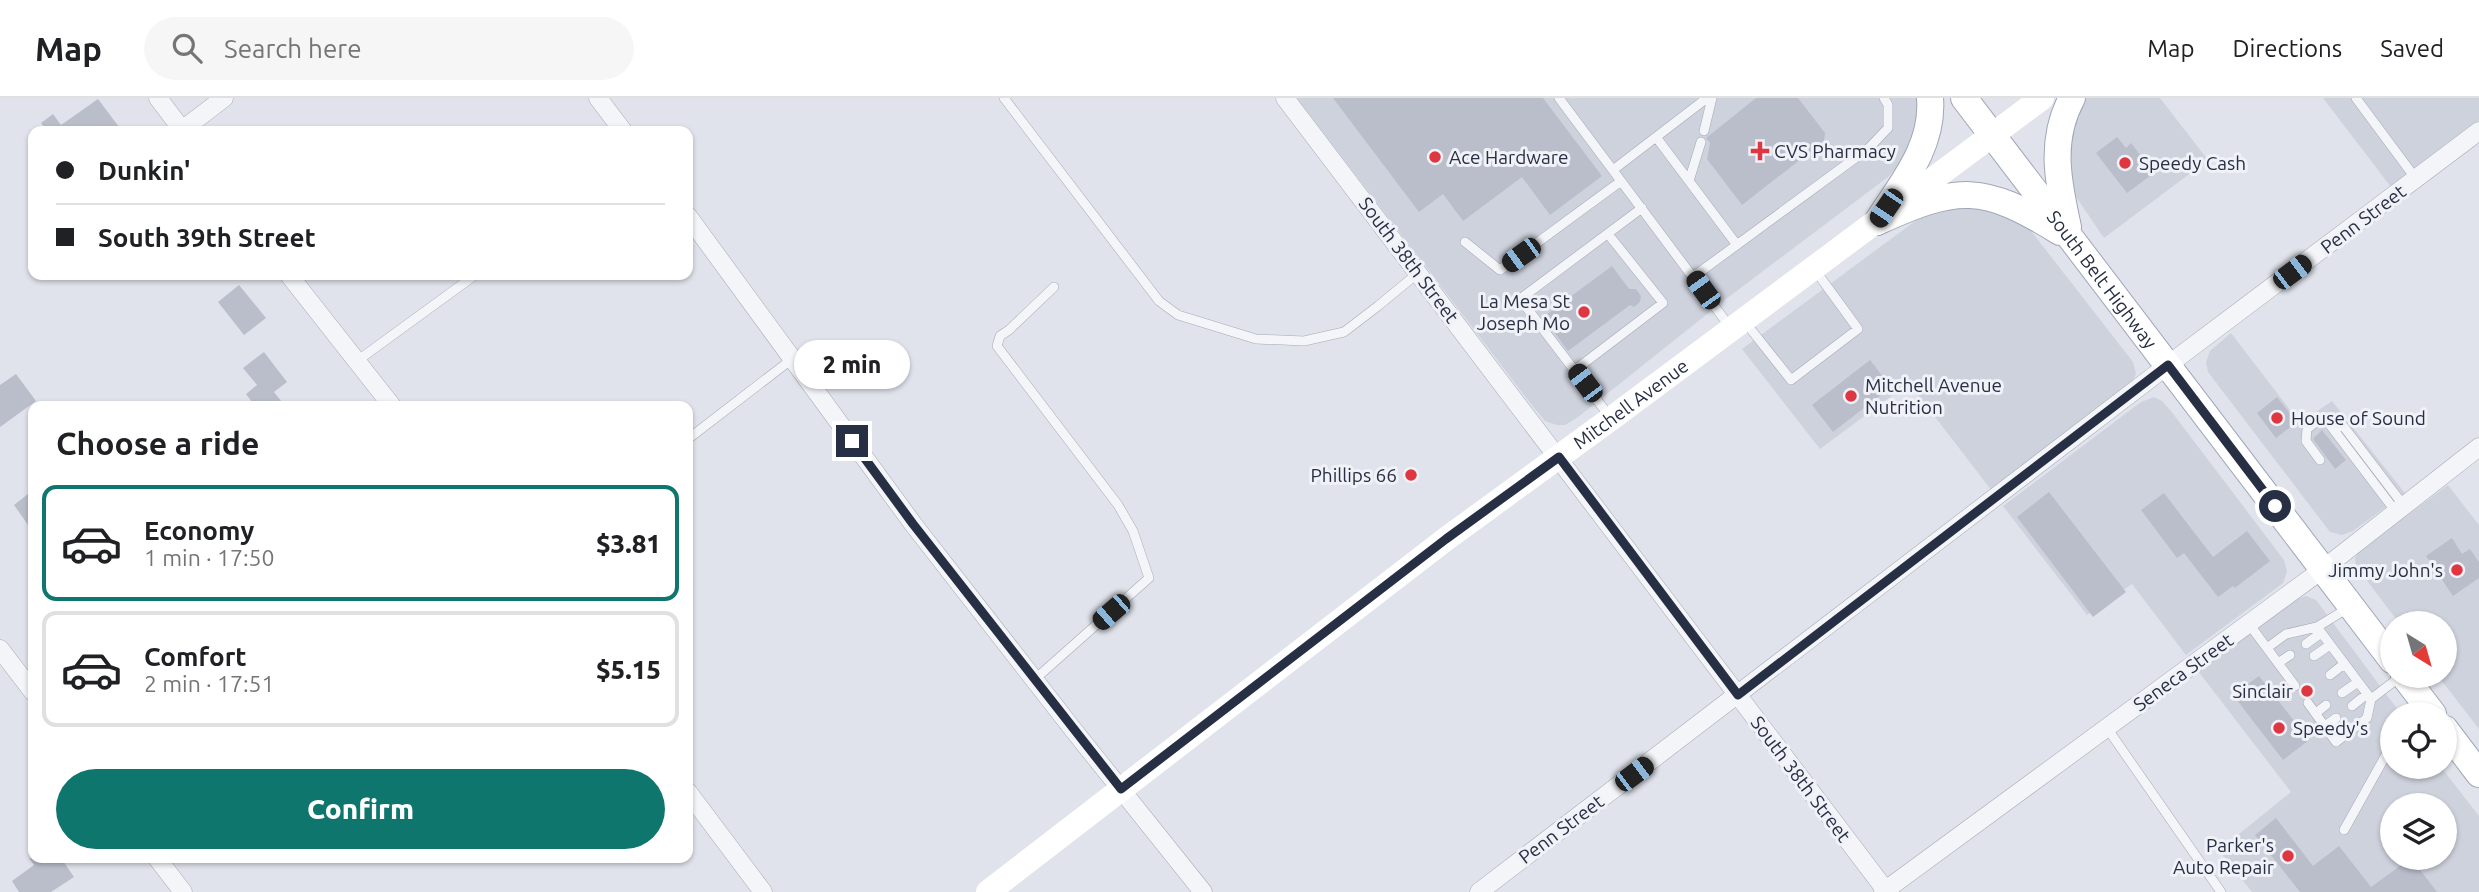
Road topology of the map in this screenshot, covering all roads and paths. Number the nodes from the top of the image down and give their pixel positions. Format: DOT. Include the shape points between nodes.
graph roads {
  1 [pos="158,98"];
  2 [pos="224,98"];
  3 [pos="598,98"];
  4 [pos="1004,98"];
  5 [pos="1284,98"];
  6 [pos="1559,98"];
  7 [pos="1707,98"];
  8 [pos="1712,98"];
  9 [pos="1884,98"];
  10 [pos="1930,98"];
  11 [pos="1964,98"];
  12 [pos="2042,98"];
  13 [pos="2072,98"];
  14 [pos="2356,98"];
  15 [pos="179,126"];
  16 [pos="189,126"];
  17 [pos="619,126"];
  18 [pos="1704,131"];
  19 [pos="2479,131"];
  20 [pos="1993,135"];
  21 [pos="1656,137"];
  22 [pos="1701,142"];
  23 [pos="1613,170"];
  24 [pos="2416,179"];
  25 [pos="1621,181"];
  26 [pos="1689,181"];
  27 [pos="1642,208"];
  28 [pos="1877,222"];
  29 [pos="693,223"];
  30 [pos="1608,234"];
  31 [pos="2071,239"];
  32 [pos="1465,242"];
  33 [pos="1737,245"];
  34 [pos="1814,269"];
  35 [pos="1418,272"];
  36 [pos="1693,277"];
  37 [pos="293,280"];
  38 [pos="468,280"];
  39 [pos="1054,287"];
  40 [pos="1738,325"];
  41 [pos="792,359"];
  42 [pos="357,361"];
  43 [pos="2168,365"];
  44 [pos="1575,370"];
  45 [pos="388,401"];
  46 [pos="1612,418"];
  47 [pos="693,435"];
  48 [pos="2479,447"];
  49 [pos="1559,457"];
  50 [pos="2320,460"];
  51 [pos="2400,509"];
  52 [pos="2323,569"];
  53 [pos="2351,607"];
  54 [pos="2249,624"];
  55 [pos="2319,630"];
  56 [pos="2305,643"];
  57 [pos="2380,644"];
  58 [pos="2330,645"];
  59 [pos="2267,648"];
  60 [pos="0,649"];
  61 [pos="2290,655"];
  62 [pos="2314,656"];
  63 [pos="2278,663"];
  64 [pos="2344,664"];
  65 [pos="2299,668"];
  66 [pos="2330,675"];
  67 [pos="2288,676"];
  68 [pos="1034,680"];
  69 [pos="2358,682"];
  70 [pos="28,685"];
  71 [pos="2295,686"];
  72 [pos="2382,688"];
  73 [pos="2412,688"];
  74 [pos="2342,693"];
  75 [pos="1738,695"];
  76 [pos="2369,696"];
  77 [pos="2423,702"];
  78 [pos="2308,703"];
  79 [pos="2326,705"];
  80 [pos="2352,706"];
  81 [pos="2316,713"];
  82 [pos="2336,718"];
  83 [pos="2325,726"];
  84 [pos="2107,728"];
  85 [pos="2457,745"];
  86 [pos="2380,766"];
  87 [pos="2479,774"];
  88 [pos="1121,789"];
  89 [pos="693,799"];
  90 [pos="2344,830"];
  91 [pos="162,863"];
  92 [pos="1885,891"];
  93 [pos="183,892"];
  94 [pos="763,892"];
  95 [pos="988,892"];
  96 [pos="1203,892"];
  97 [pos="1479,892"];
  98 [pos="2221,892"];
  1 -- 15 [label="street"];
  2 -- 16 [label="street"];
  3 -- 17 [label="street"];
  4 -- 35 [label="lane" via="1159,301 1178,315 1256,339 1304,341 1344,332"];
  5 -- 35 [label="street, South 38th Street"];
  6 -- 23 [label="lane"];
  7 -- 21 [label="lane"];
  8 -- 18 [label="lane"];
  9 -- 33 [label="lane" via="1888,128 1869,148"];
  10 -- 28 [label="main road" via="1930,129 1917,161"];
  11 -- 20 [label="main road, South Belt Highway"];
  12 -- 20 [label="street, Mitchell Avenue"];
  13 -- 31 [label="main road" via="2056,160"];
  14 -- 24 [label="lane"];
  19 -- 24 [label="street, Penn Street"];
  20 -- 28 [label="street, Mitchell Avenue"];
  20 -- 31 [label="main road, South Belt Highway"];
  21 -- 23 [label="lane"];
  21 -- 26 [label="lane"];
  22 -- 26 [label="lane"];
  23 -- 25 [label="lane"];
  24 -- 43 [label="street, Penn Street"];
  25 -- 27 [label="lane"];
  25 -- 32 [label="lane" via="1500,270"];
  26 -- 33 [label="lane"];
  27 -- 30 [label="lane"];
  27 -- 36 [label="lane"];
  28 -- 31 [label="main road" via="1920,202 1970,194 2018,207"];
  28 -- 34 [label="street, Mitchell Avenue"];
  29 -- 41 [label="street"];
  30 -- 44 [label="lane" via="1663,303"];
  30 -- 44 [label="lane" via="1520,299"];
  31 -- 43 [label="main road, South Belt Highway"];
  33 -- 36 [label="lane"];
  34 -- 40 [label="street, Mitchell Avenue"];
  34 -- 40 [label="lane" via="1858,329 1791,380"];
  35 -- 49 [label="street, South 38th Street"];
  36 -- 40 [label="lane"];
  37 -- 42 [label="street"];
  38 -- 42 [label="lane"];
  39 -- 68 [label="lane" via="1000,336 997,346 1118,505 1133,531 1149,578"];
  40 -- 46 [label="street, Mitchell Avenue"];
  41 -- 47 [label="lane"];
  41 -- 68 [label="street"];
  42 -- 45 [label="street"];
  43 -- 52 [label="main road, South Belt Highway"];
  43 -- 75 [label="street, Penn Street"];
  44 -- 46 [label="lane"];
  46 -- 49 [label="street, Mitchell Avenue"];
  48 -- 51 [label="street, Seneca Street"];
  49 -- 75 [label="street, South 38th Street"];
  49 -- 88 [label="street, Mitchell Avenue"];
  50 -- 51 [label="lane" via="2306,441 2307,429 2319,419 2344,427"];
  51 -- 52 [label="street, Seneca Street"];
  52 -- 53 [label="main road, South Belt Highway"];
  52 -- 54 [label="street, Seneca Street"];
  53 -- 55 [label="lane"];
  53 -- 57 [label="main road, South Belt Highway"];
  54 -- 59 [label="lane"];
  54 -- 84 [label="street, Seneca Street"];
  55 -- 56 [label="lane"];
  55 -- 58 [label="lane"];
  55 -- 59 [label="lane" via="2286,634"];
  58 -- 62 [label="lane"];
  58 -- 64 [label="lane"];
  59 -- 63 [label="lane"];
  60 -- 70 [label="street"];
  61 -- 63 [label="lane"];
  63 -- 67 [label="lane"];
  64 -- 66 [label="lane"];
  64 -- 69 [label="lane"];
  65 -- 67 [label="lane"];
  67 -- 71 [label="lane"];
  68 -- 88 [label="street"];
  69 -- 74 [label="lane"];
  69 -- 76 [label="lane"];
  72 -- 76 [label="lane"];
  73 -- 77 [label="main road"];
  75 -- 92 [label="street, South 38th Street"];
  75 -- 97 [label="street, Penn Street"];
  76 -- 80 [label="lane"];
  76 -- 83 [label="lane" via="2367,718 2336,741"];
  78 -- 81 [label="lane"];
  79 -- 81 [label="lane"];
  81 -- 83 [label="lane"];
  82 -- 83 [label="lane"];
  84 -- 92 [label="street, Seneca Street"];
  84 -- 98 [label="lane"];
  85 -- 87 [label="main road"];
  86 -- 90 [label="lane"];
  88 -- 95 [label="street, Mitchell Avenue"];
  88 -- 96 [label="street"];
  89 -- 94 [label="street"];
  91 -- 93 [label="street"];
}
